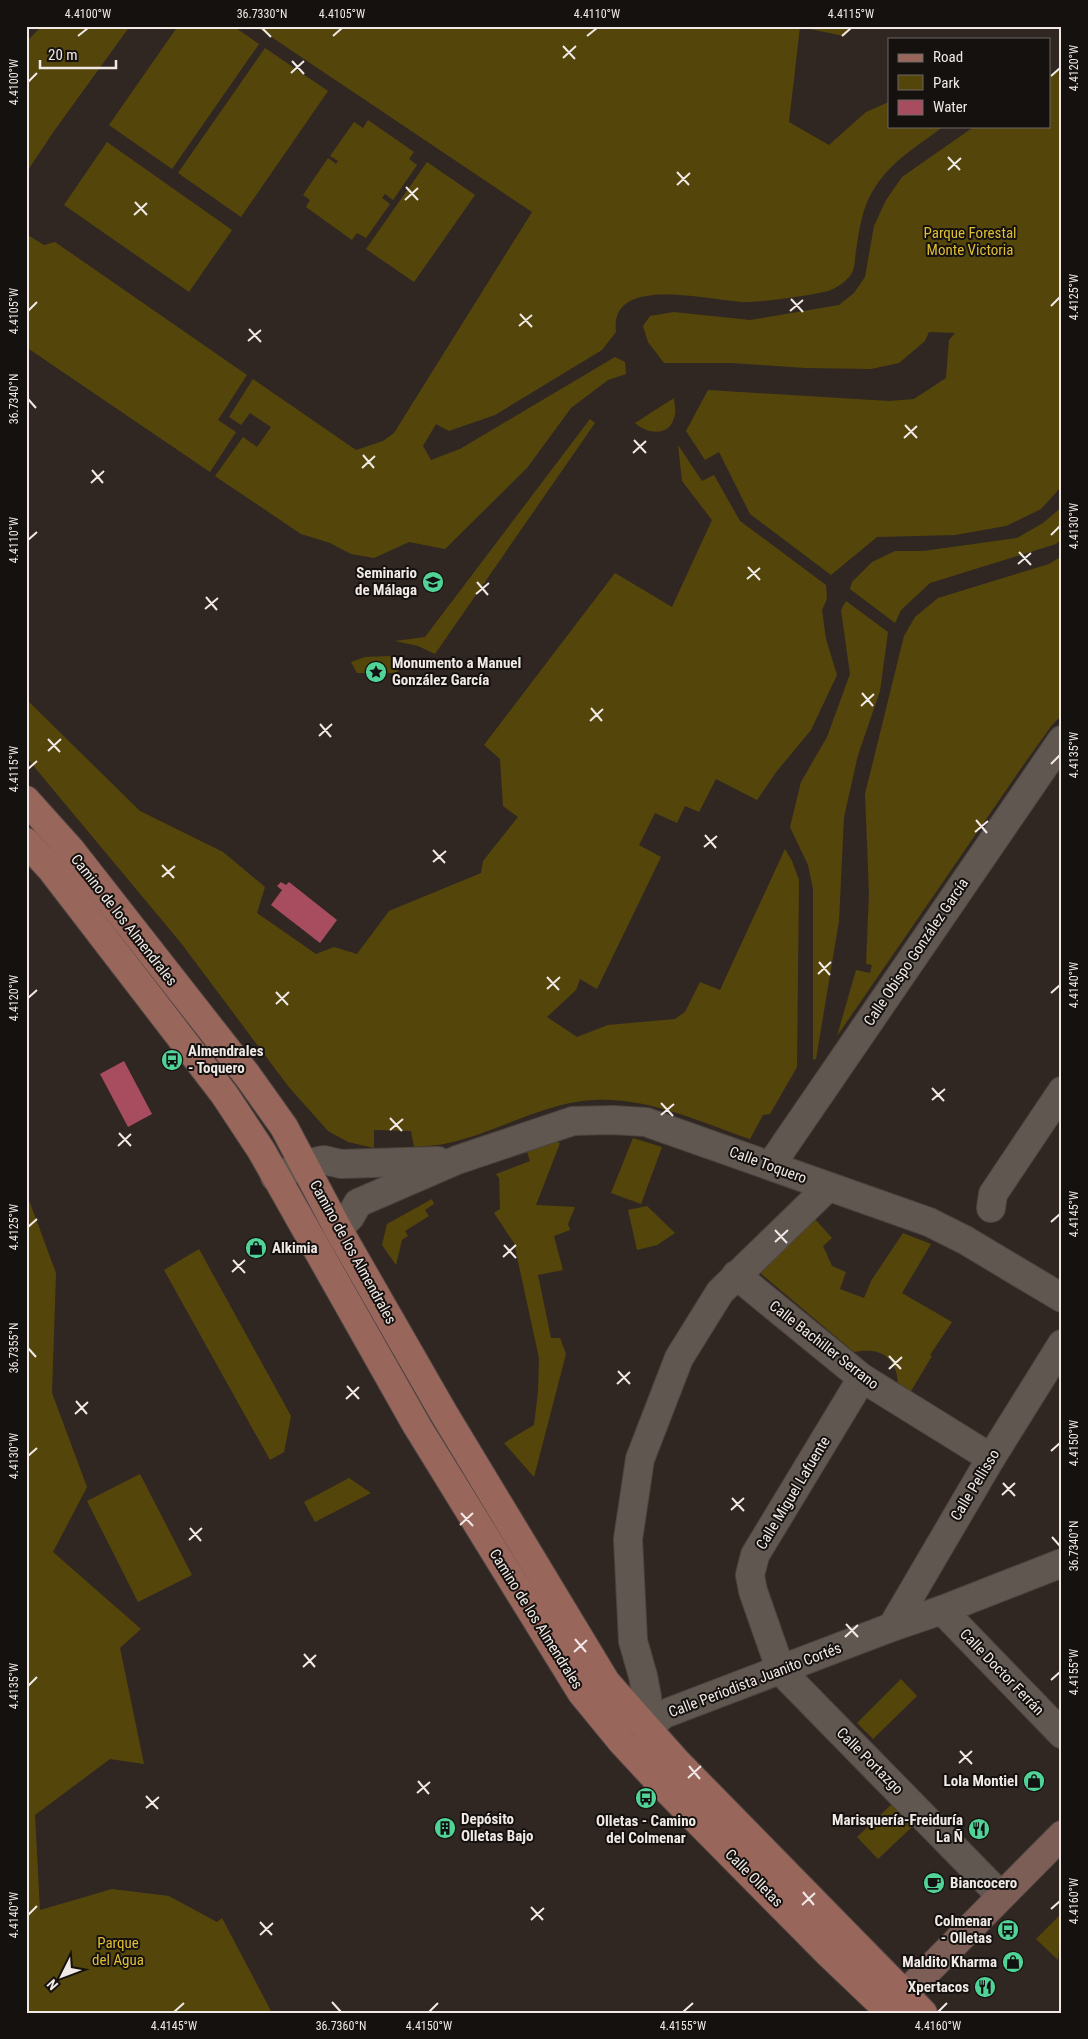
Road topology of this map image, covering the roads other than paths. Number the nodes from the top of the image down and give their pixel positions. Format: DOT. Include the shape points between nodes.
graph roads {
  1 [pos="1062,740"];
  2 [pos="26,800"];
  3 [pos="26,842"];
  4 [pos="1062,1092"];
  5 [pos="457,1160"];
  6 [pos="306,1164"];
  7 [pos="340,1164"];
  8 [pos="781,1169"];
  9 [pos="276,1177"];
  10 [pos="828,1187"];
  11 [pos="358,1203"];
  12 [pos="991,1208"];
  13 [pos="793,1219"];
  14 [pos="338,1229"];
  15 [pos="736,1275"];
  16 [pos="1062,1298"];
  17 [pos="1062,1344"];
  18 [pos="862,1378"];
  19 [pos="991,1458"];
  20 [pos="1062,1563"];
  21 [pos="942,1610"];
  22 [pos="892,1627"];
  23 [pos="781,1671"];
  24 [pos="647,1728"];
  25 [pos="1062,1734"];
  26 [pos="622,1742"];
  27 [pos="1061,1838"];
  28 [pos="1001,1896"];
  29 [pos="899,2009"];
  1 -- 8 [label="street, Calle Obispo González García"];
  2 -- 6 [label="main road, Camino de los Almendrales" via="70,849 247,1076"];
  3 -- 9 [label="main road, Camino de los Almendrales" via="51,869 224,1094"];
  4 -- 12 [label="street" via="993,1194"];
  5 -- 7 [label="street, Calle Toquero"];
  5 -- 8 [label="street, Calle Toquero" via="574,1121 612,1120 646,1122"];
  5 -- 11 [label="street, Calle Toquero"];
  6 -- 7 [label="street, Calle Toquero" via="324,1160"];
  6 -- 9 [label="street, Calle Toquero"];
  6 -- 14 [label="main road, Camino de los Almendrales"];
  7 -- 11 [label="street" via="355,1181"];
  8 -- 10 [label="street, Calle Toquero"];
  8 -- 13 [label="street" via="798,1187 799,1202"];
  9 -- 26 [label="main road, Camino de los Almendrales" via="434,1454 582,1692"];
  10 -- 13 [label="street"];
  10 -- 16 [label="street, Calle Toquero" via="929,1222"];
  11 -- 14 [label="street"];
  13 -- 15 [label="street"];
  14 -- 24 [label="main road, Camino de los Almendrales" via="443,1412 606,1682"];
  15 -- 18 [label="street, Calle Bachiller Serrano"];
  15 -- 24 [label="street" via="720,1292 679,1358 640,1459 628,1539 633,1641 643,1676"];
  17 -- 19 [label="street, Calle Pellisso"];
  18 -- 19 [label="street, Calle Bachiller Serrano"];
  18 -- 23 [label="street, Calle Miguel Lafuente" via="755,1555 750,1575 752,1591"];
  19 -- 22 [label="street, Calle Pellisso"];
  20 -- 21 [label="street, Calle Periodista Juanito Cortés"];
  21 -- 22 [label="street, Calle Periodista Juanito Cortés"];
  21 -- 25 [label="street, Calle Doctor Ferrán"];
  22 -- 23 [label="street, Calle Periodista Juanito Cortés"];
  23 -- 24 [label="street, Calle Periodista Juanito Cortés" via="664,1714"];
  23 -- 28 [label="street, Calle Portazgo"];
  24 -- 29 [label="main road, Calle Olletas"];
  26 -- 29 [label="main road, Calle Olletas" via="792,1917"];
  27 -- 28 [label="main road"];
  28 -- 29 [label="main road"];
}
